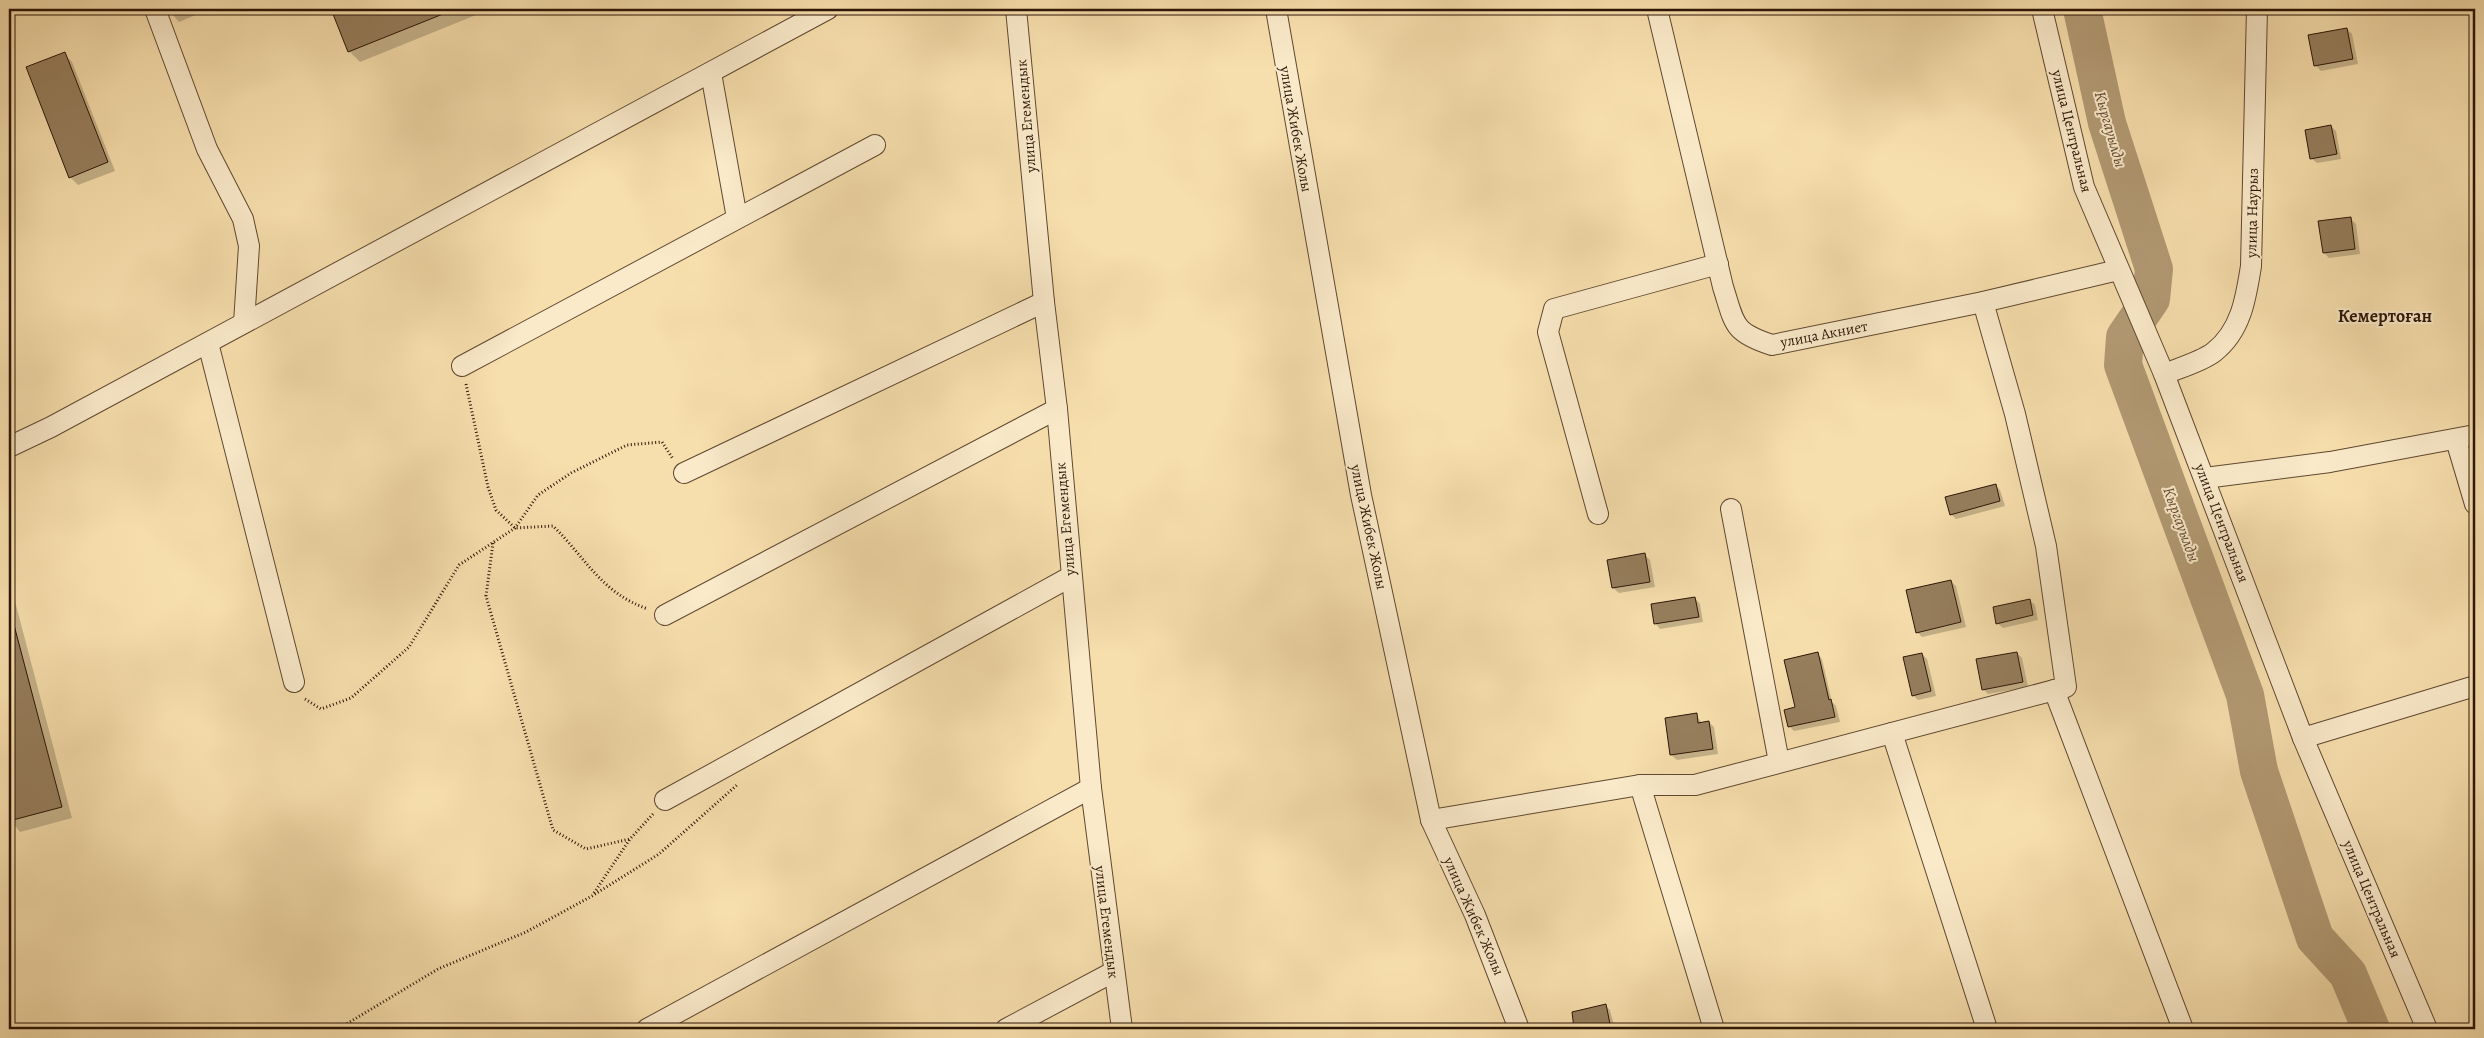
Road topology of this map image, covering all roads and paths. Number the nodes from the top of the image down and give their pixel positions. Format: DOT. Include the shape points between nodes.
graph roads {
  1 [pos="155,9"];
  2 [pos="828,9"];
  3 [pos="1016,9"];
  4 [pos="1276,9"];
  5 [pos="1657,9"];
  6 [pos="2042,9"];
  7 [pos="2257,9"];
  8 [pos="711,73"];
  9 [pos="874,145"];
  10 [pos="737,218"];
  11 [pos="1718,264"];
  12 [pos="2118,270"];
  13 [pos="1044,302"];
  14 [pos="1983,302"];
  15 [pos="244,323"];
  16 [pos="208,343"];
  17 [pos="462,366"];
  18 [pos="2164,374"];
  19 [pos="1056,410"];
  20 [pos="2475,435"];
  21 [pos="2456,440"];
  22 [pos="9,447"];
  23 [pos="684,473"];
  24 [pos="2205,478"];
  25 [pos="2475,504"];
  26 [pos="1730,510"];
  27 [pos="1598,514"];
  28 [pos="514,528"];
  29 [pos="493,543"];
  30 [pos="1070,577"];
  31 [pos="665,616"];
  32 [pos="294,682"];
  33 [pos="2475,686"];
  34 [pos="2054,690"];
  35 [pos="1892,733"];
  36 [pos="2303,738"];
  37 [pos="1779,762"];
  38 [pos="740,783"];
  39 [pos="1640,785"];
  40 [pos="1091,788"];
  41 [pos="665,800"];
  42 [pos="1431,820"];
  43 [pos="630,839"];
  44 [pos="592,896"];
  45 [pos="1113,972"];
  46 [pos="338,1029"];
  47 [pos="647,1029"];
  48 [pos="1006,1029"];
  49 [pos="1122,1029"];
  50 [pos="1519,1029"];
  51 [pos="1714,1029"];
  52 [pos="1987,1029"];
  53 [pos="2183,1029"];
  54 [pos="2427,1029"];
  1 -- 15 [label="street" via="207,149 243,219 249,246"];
  2 -- 8 [label="street"];
  3 -- 13 [label="street, улица Егемендык"];
  4 -- 42 [label="street, улица Жибек Жолы" via="1361,495"];
  5 -- 11 [label="street, улица Акниет"];
  6 -- 12 [label="street, улица Центральная" via="2084,187"];
  7 -- 18 [label="street, улица Наурыз" via="2251,266 2244,307 2232,332 2213,353"];
  8 -- 10 [label="street"];
  8 -- 15 [label="street"];
  9 -- 10 [label="street"];
  10 -- 17 [label="street"];
  11 -- 14 [label="street, улица Акниет" via="1736,326 1752,338 1772,345"];
  11 -- 27 [label="street" via="1554,308 1548,332"];
  12 -- 14 [label="street, улица Акниет"];
  12 -- 18 [label="street, улица Центральная"];
  13 -- 19 [label="street, улица Егемендык"];
  13 -- 23 [label="street"];
  14 -- 34 [label="street" via="2046,546 2066,687"];
  15 -- 16 [label="street"];
  16 -- 22 [label="street"];
  16 -- 32 [label="street"];
  17 -- 28 [label="path" via="496,510"];
  18 -- 24 [label="street, улица Центральная"];
  19 -- 30 [label="street, улица Егемендык"];
  19 -- 31 [label="street"];
  20 -- 21 [label="street"];
  21 -- 24 [label="street" via="2330,462"];
  21 -- 25 [label="street"];
  23 -- 28 [label="path" via="662,442 627,445 571,473 538,495"];
  24 -- 36 [label="street, улица Центральная"];
  26 -- 37 [label="street"];
  28 -- 29 [label="path"];
  28 -- 31 [label="path" via="553,526 573,545 597,578 629,603"];
  29 -- 32 [label="path" via="459,565 410,647 351,698 321,709 304,699"];
  29 -- 43 [label="path" via="486,596 553,830 586,849"];
  30 -- 40 [label="street, улица Егемендык"];
  30 -- 41 [label="street"];
  33 -- 36 [label="street"];
  34 -- 35 [label="street"];
  34 -- 53 [label="street"];
  35 -- 37 [label="street"];
  35 -- 52 [label="street"];
  36 -- 54 [label="street, улица Центральная"];
  37 -- 39 [label="street" via="1695,785"];
  38 -- 44 [label="path" via="659,854"];
  39 -- 42 [label="street"];
  39 -- 51 [label="street"];
  40 -- 45 [label="street, улица Егемендык"];
  40 -- 47 [label="street"];
  41 -- 43 [label="path"];
  42 -- 50 [label="street, улица Жибек Жолы" via="1475,915"];
  43 -- 44 [label="path"];
  44 -- 46 [label="path" via="526,932 438,969"];
  45 -- 48 [label="street"];
  45 -- 49 [label="street, улица Егемендык"];
}
